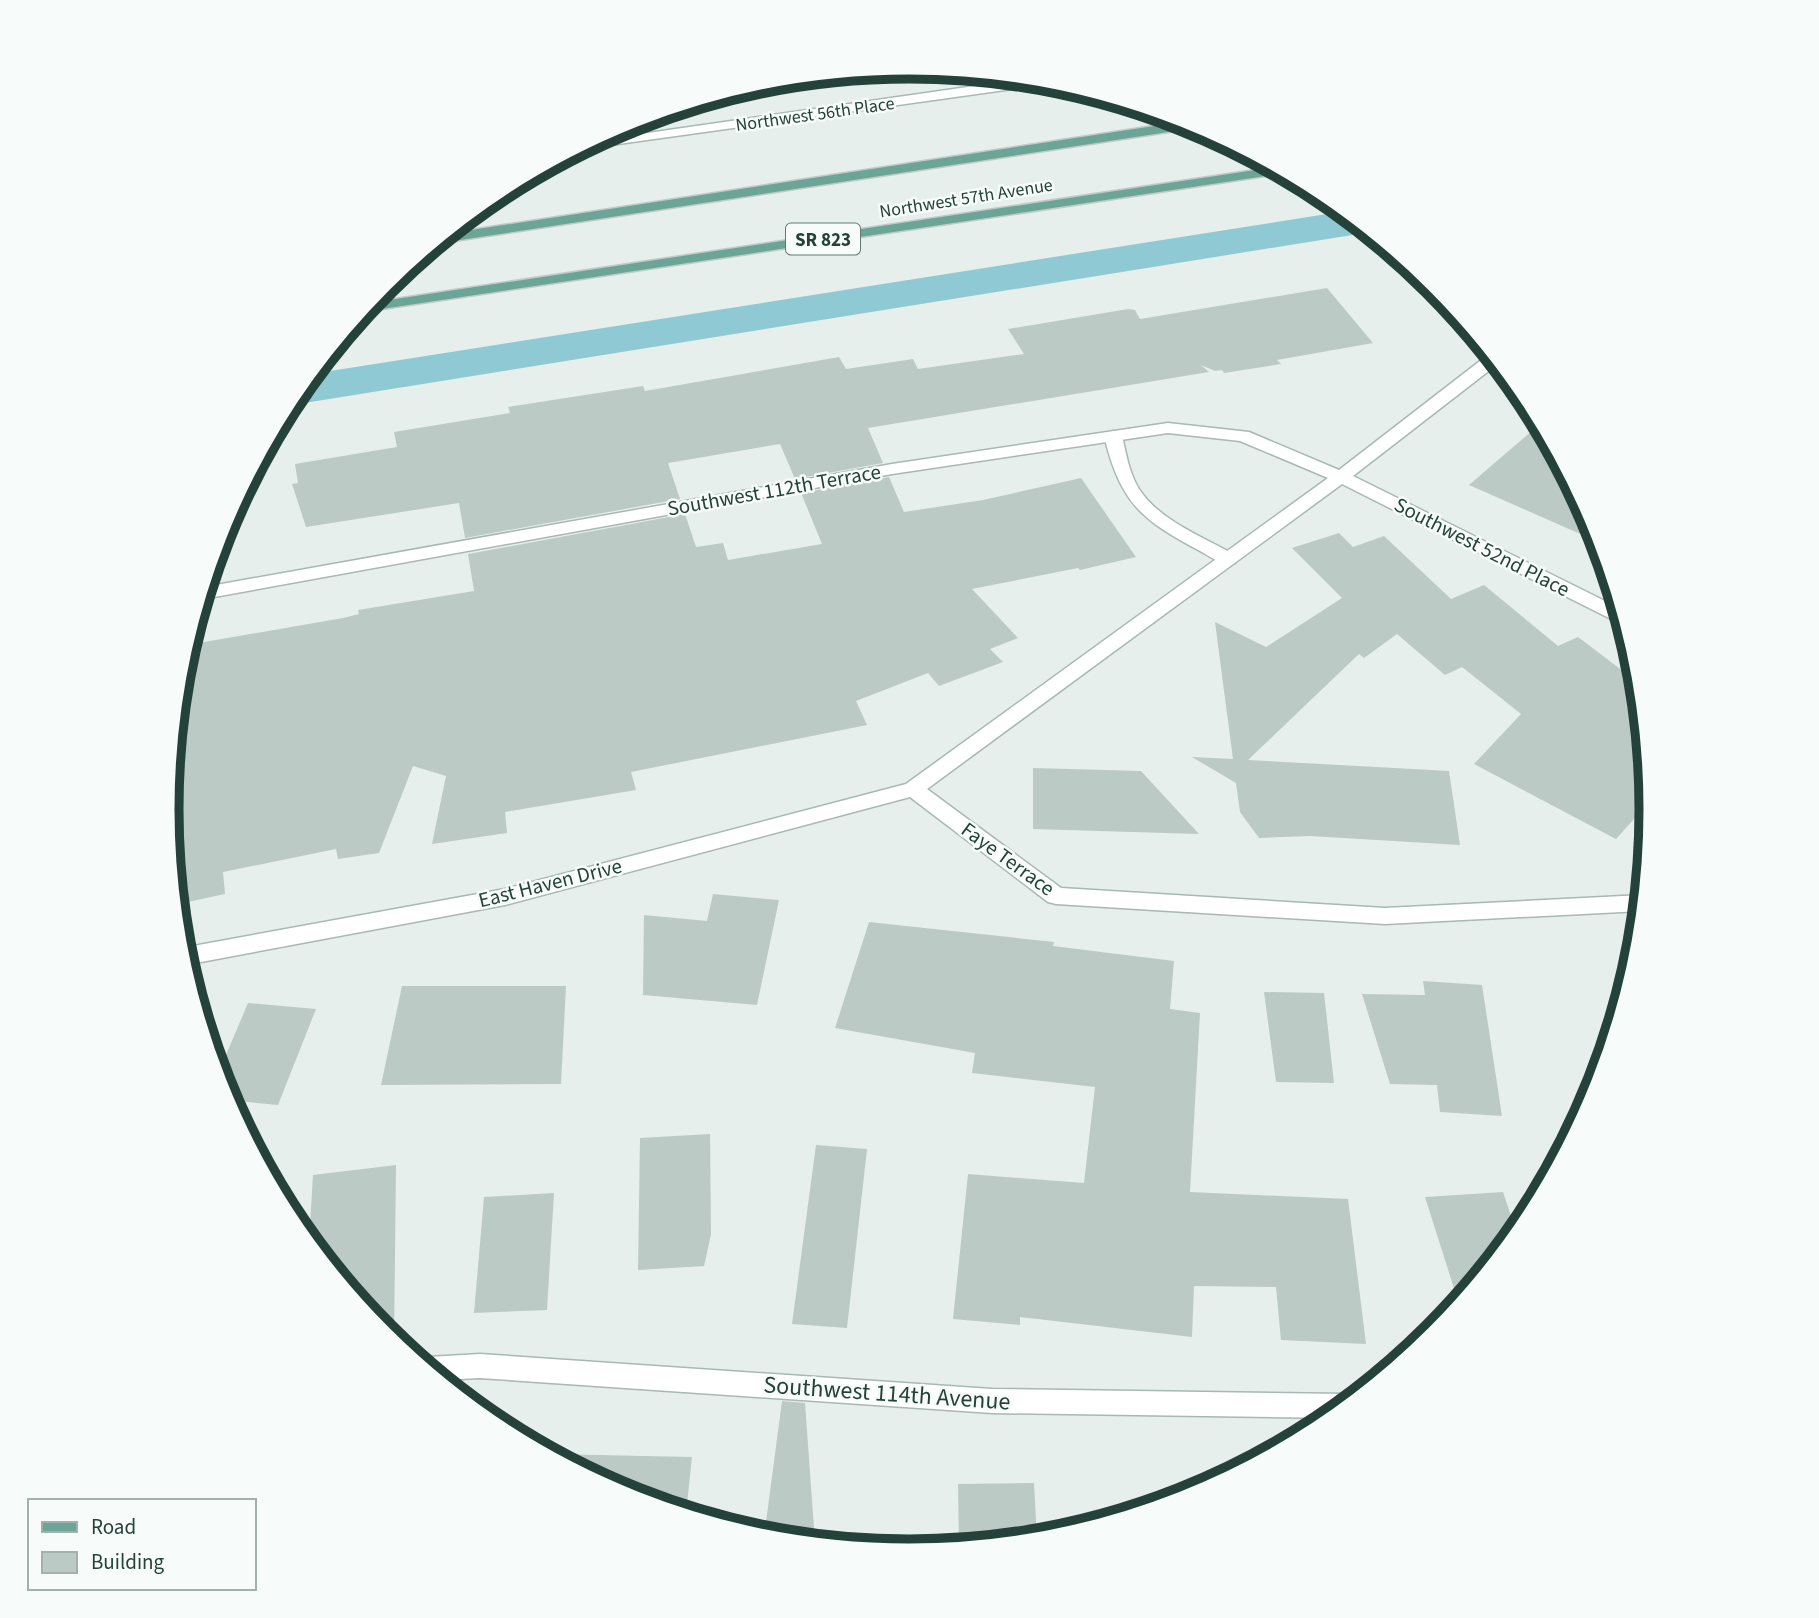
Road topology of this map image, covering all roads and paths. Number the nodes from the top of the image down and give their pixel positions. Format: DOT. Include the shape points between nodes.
graph roads {
  1 [pos="1009,86"];
  2 [pos="1171,128"];
  3 [pos="612,142"];
  4 [pos="1266,172"];
  5 [pos="456,237"];
  6 [pos="381,306"];
  7 [pos="1488,363"];
  8 [pos="1113,436"];
  9 [pos="1341,477"];
  10 [pos="1228,559"];
  11 [pos="213,591"];
  12 [pos="1613,612"];
  13 [pos="913,789"];
  14 [pos="1634,903"];
  15 [pos="194,955"];
  16 [pos="441,1368"];
  17 [pos="1329,1406"];
  1 -- 3 [label="street, Northwest 56th Place"];
  2 -- 5 [label="main road, Northwest 57th Avenue"];
  4 -- 6 [label="main road, Northwest 57th Avenue / SR 823"];
  7 -- 9 [label="street"];
  8 -- 9 [label="street, Southwest 112th Terrace" via="1168,428 1243,436"];
  8 -- 10 [label="street" via="1122,471 1153,514"];
  8 -- 11 [label="street, Southwest 112th Terrace" via="892,469"];
  9 -- 10 [label="street"];
  9 -- 12 [label="street, Southwest 52nd Place"];
  10 -- 13 [label="street"];
  13 -- 14 [label="street, Faye Terrace" via="1056,896 1385,916"];
  13 -- 15 [label="street, East Haven Drive" via="505,897"];
  16 -- 17 [label="street, Southwest 114th Avenue" via="480,1366 992,1401"];
}
